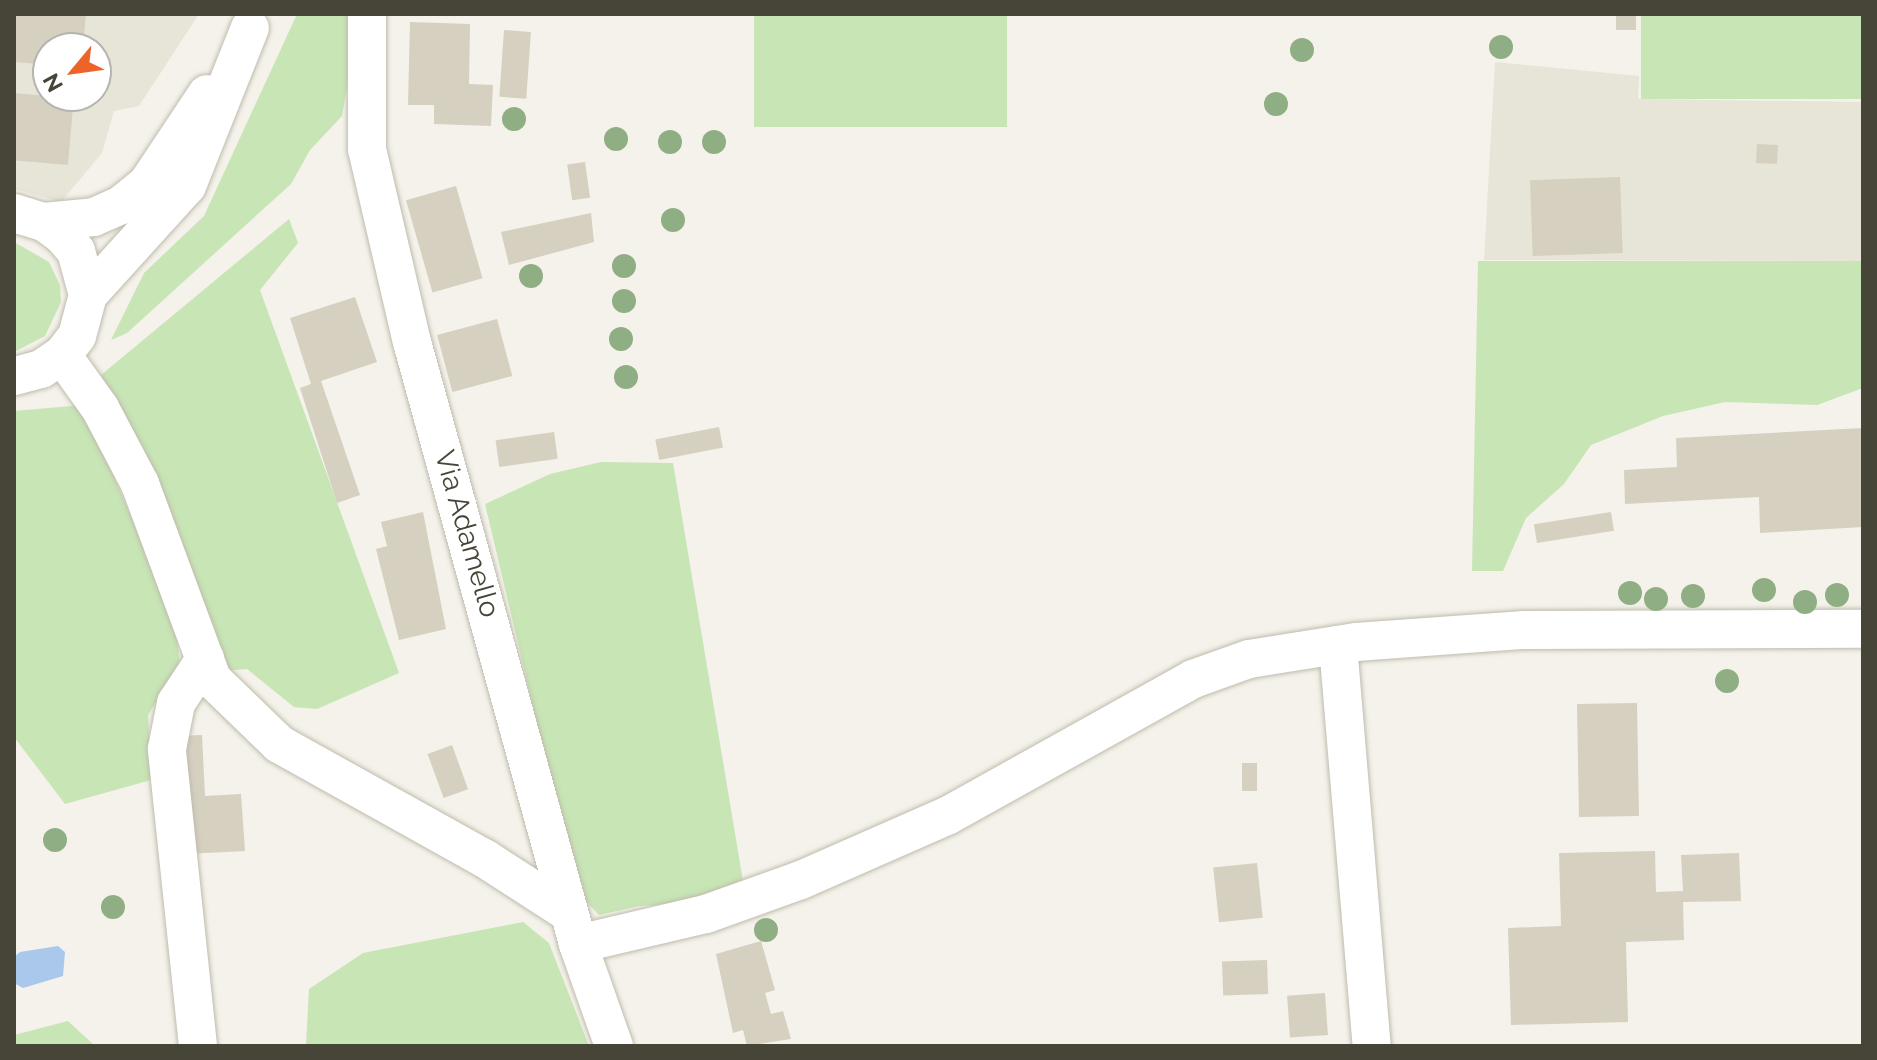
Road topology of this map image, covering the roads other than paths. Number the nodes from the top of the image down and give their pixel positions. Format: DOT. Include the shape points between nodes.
graph roads {
  1 [pos="367,14"];
  2 [pos="254,21"];
  3 [pos="29,217"];
  4 [pos="88,295"];
  5 [pos="62,355"];
  6 [pos="14,376"];
  7 [pos="1863,629"];
  8 [pos="1338,645"];
  9 [pos="205,659"];
  10 [pos="573,928"];
  11 [pos="198,1046"];
  12 [pos="614,1046"];
  13 [pos="1372,1046"];
  1 -- 10 [label="street, Via Adamello" via="367,149 412,342"];
  2 -- 3 [label="street" via="147,184 94,217"];
  2 -- 4 [label="street" via="187,186"];
  3 -- 4 [label="street" via="76,251"];
  4 -- 5 [label="street" via="77,336"];
  5 -- 6 [label="street" via="41,369"];
  5 -- 9 [label="street" via="100,408 140,484"];
  7 -- 8 [label="street" via="1525,630"];
  8 -- 10 [label="street" via="1249,659 1193,679 947,816 801,880 706,914"];
  8 -- 13 [label="street"];
  9 -- 10 [label="street" via="212,679 279,744 484,858"];
  9 -- 11 [label="street" via="176,703 167,749"];
  10 -- 12 [label="street, Via Adamello"];
}
